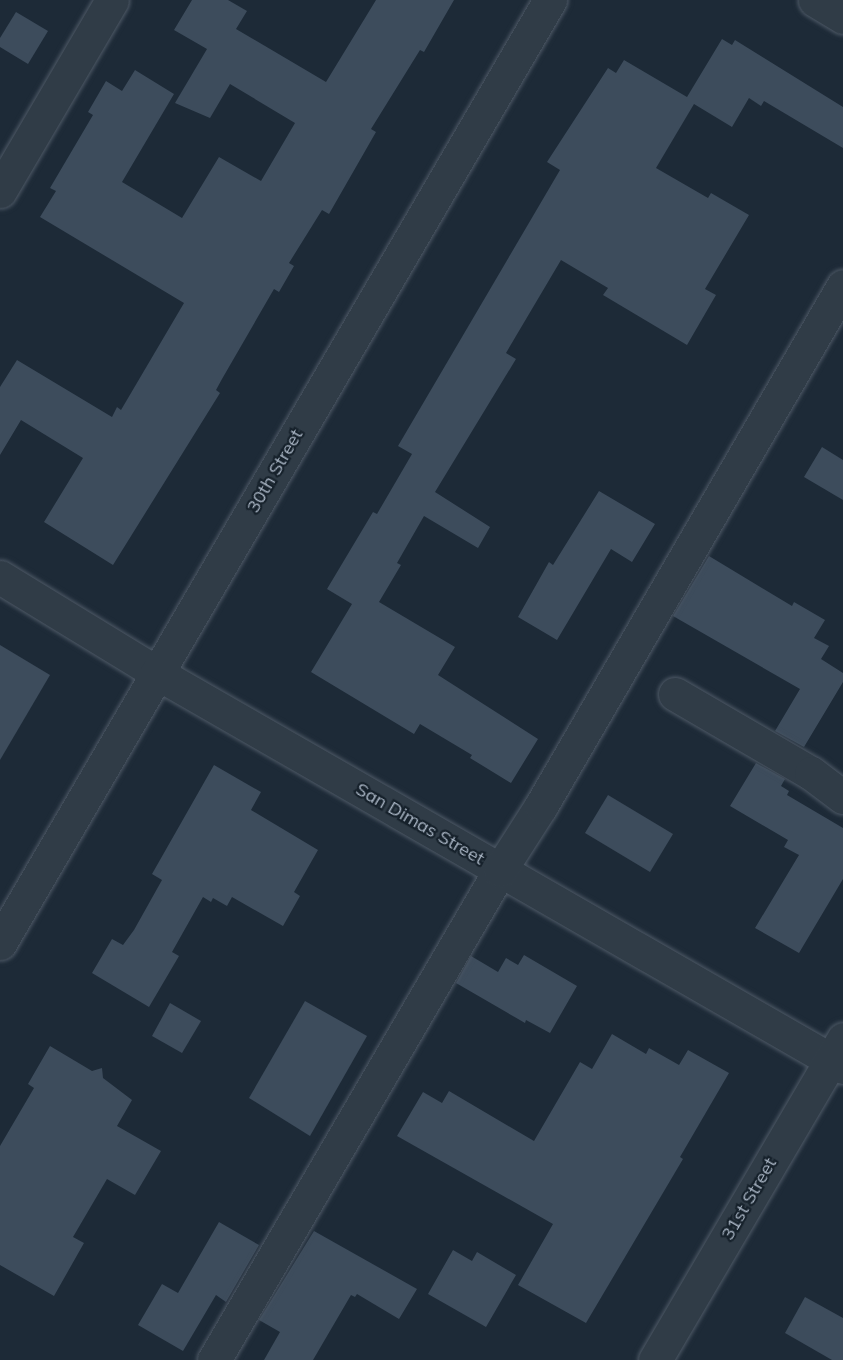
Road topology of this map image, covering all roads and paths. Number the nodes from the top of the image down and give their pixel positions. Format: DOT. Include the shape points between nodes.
graph roads {
  1 [pos="111,0"];
  2 [pos="550,0"];
  3 [pos="814,0"];
  4 [pos="843,17"];
  5 [pos="0,191"];
  6 [pos="843,286"];
  7 [pos="0,577"];
  8 [pos="157,673"];
  9 [pos="675,694"];
  10 [pos="843,796"];
  11 [pos="500,870"];
  12 [pos="0,943"];
  13 [pos="839,1056"];
  14 [pos="214,1360"];
  15 [pos="655,1360"];
  1 -- 5 [label="street"];
  2 -- 8 [label="street, 30th Street"];
  3 -- 4 [label="street"];
  6 -- 11 [label="street" via="547,796"];
  7 -- 8 [label="street, San Dimas Street"];
  8 -- 11 [label="street, San Dimas Street"];
  8 -- 12 [label="street, 30th Street"];
  9 -- 10 [label="street" via="811,773"];
  11 -- 13 [label="street, San Dimas Street"];
  11 -- 14 [label="street"];
  13 -- 15 [label="street, 31st Street"];
}
